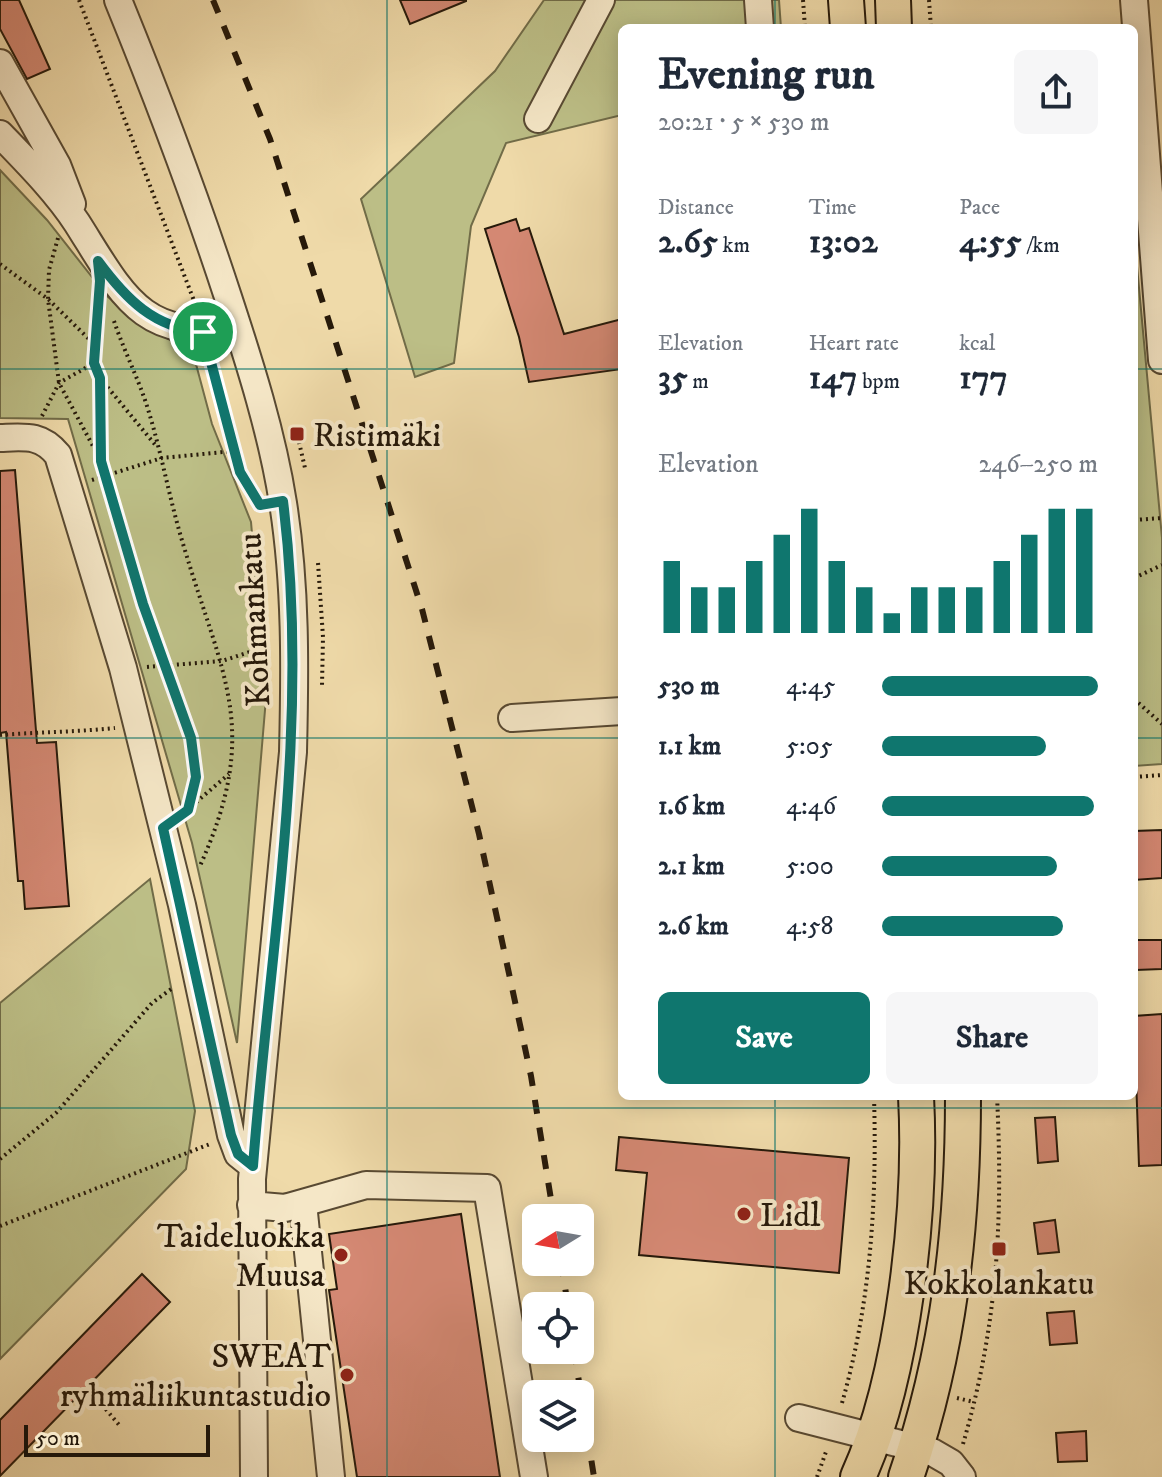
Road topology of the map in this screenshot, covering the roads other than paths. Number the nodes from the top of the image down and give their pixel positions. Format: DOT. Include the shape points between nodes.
graph roads {
  1 [pos="118,0"];
  2 [pos="601,0"];
  3 [pos="758,0"];
  4 [pos="846,0"];
  5 [pos="893,0"];
  6 [pos="1134,0"];
  7 [pos="760,24"];
  8 [pos="848,24"];
  9 [pos="894,24"];
  10 [pos="1136,24"];
  11 [pos="1138,51"];
  12 [pos="0,63"];
  13 [pos="538,119"];
  14 [pos="0,134"];
  15 [pos="71,216"];
  16 [pos="237,326"];
  17 [pos="1162,360"];
  18 [pos="0,438"];
  19 [pos="618,711"];
  20 [pos="512,718"];
  21 [pos="916,1100"];
  22 [pos="963,1100"];
  23 [pos="253,1166"];
  24 [pos="303,1203"];
  25 [pos="251,1205"];
  26 [pos="799,1418"];
  27 [pos="911,1462"];
  28 [pos="866,1464"];
  29 [pos="959,1472"];
  30 [pos="254,1477"];
  31 [pos="331,1477"];
  32 [pos="534,1477"];
  1 -- 16 [label="street, Kohmankatu" via="180,156"];
  2 -- 13 [label="street"];
  3 -- 7 [label="street"];
  4 -- 8 [label="main road"];
  5 -- 9 [label="main road"];
  6 -- 10 [label="street"];
  11 -- 17 [label="street"];
  12 -- 15 [label="street" via="68,188"];
  14 -- 15 [label="street"];
  15 -- 16 [label="street" via="119,289 153,319 203,332"];
  16 -- 23 [label="street, Kohmankatu" via="283,501 293,618 293,752"];
  18 -- 23 [label="street" via="32,436 58,455 137,725 231,1135 238,1154"];
  19 -- 20 [label="street"];
  21 -- 28 [label="main road" via="915,1205 905,1294"];
  22 -- 27 [label="main road" via="963,1170 952,1291 933,1393"];
  23 -- 25 [label="street, Kohmankatu"];
  24 -- 25 [label="street" via="285,1208"];
  24 -- 31 [label="street"];
  24 -- 32 [label="street" via="366,1185 487,1188"];
  25 -- 30 [label="street, Kohmankatu"];
  26 -- 28 [label="street" via="834,1426"];
  27 -- 28 [label="street"];
  27 -- 29 [label="street" via="943,1457"];
}
